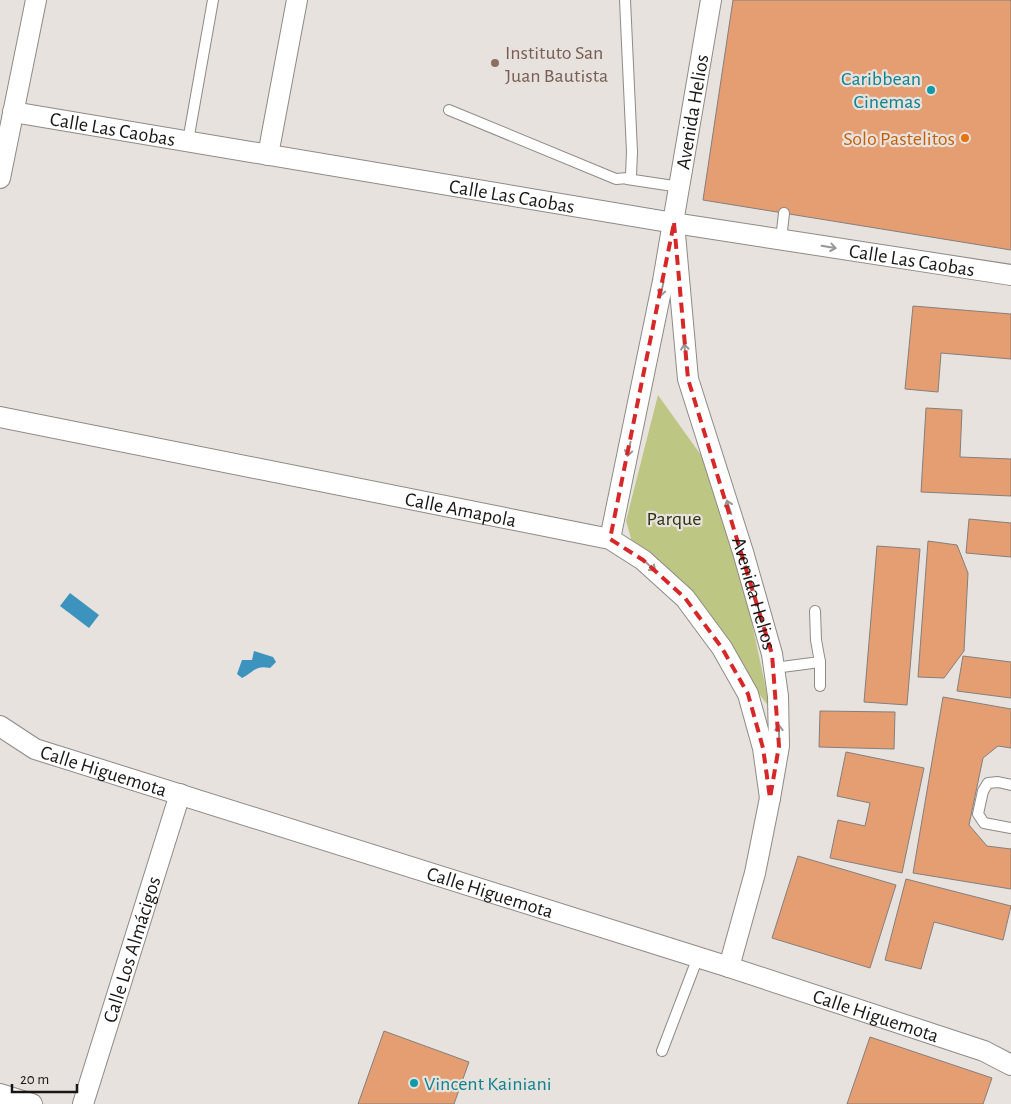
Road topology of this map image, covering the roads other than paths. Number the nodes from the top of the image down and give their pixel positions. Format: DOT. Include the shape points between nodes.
graph roads {
  1 [pos="36,0"];
  2 [pos="213,0"];
  3 [pos="298,0"];
  4 [pos="625,0"];
  5 [pos="711,0"];
  6 [pos="449,110"];
  7 [pos="13,112"];
  8 [pos="188,141"];
  9 [pos="268,155"];
  10 [pos="0,178"];
  11 [pos="627,179"];
  12 [pos="680,187"];
  13 [pos="784,213"];
  14 [pos="674,223"];
  15 [pos="781,240"];
  16 [pos="1011,275"];
  17 [pos="0,416"];
  18 [pos="610,539"];
  19 [pos="815,611"];
  20 [pos="820,662"];
  21 [pos="774,668"];
  22 [pos="820,686"];
  23 [pos="0,726"];
  24 [pos="0,746"];
  25 [pos="35,749"];
  26 [pos="1011,785"];
  27 [pos="180,794"];
  28 [pos="770,798"];
  29 [pos="1011,828"];
  30 [pos="698,957"];
  31 [pos="729,967"];
  32 [pos="984,1051"];
  33 [pos="662,1052"];
  34 [pos="1011,1052"];
  35 [pos="1011,1065"];
  36 [pos="83,1104"];
  1 -- 7 [label="street"];
  2 -- 8 [label="lane"];
  3 -- 9 [label="street"];
  4 -- 11 [label="lane" via="632,152 631,175"];
  5 -- 12 [label="street, Avenida Helios"];
  6 -- 11 [label="lane" via="616,179"];
  7 -- 8 [label="street, Calle Las Caobas"];
  7 -- 10 [label="street"];
  8 -- 9 [label="street, Calle Las Caobas"];
  9 -- 14 [label="street, Calle Las Caobas"];
  11 -- 12 [label="lane"];
  12 -- 14 [label="street, Avenida Helios"];
  13 -- 15 [label="lane"];
  14 -- 15 [label="street, Calle Las Caobas"];
  14 -- 18 [label="street, Avenida Helios, one-way"];
  21 -- 14 [label="street, Avenida Helios, one-way" via="743,552 688,379"];
  15 -- 16 [label="street, Calle Las Caobas, one-way"];
  17 -- 18 [label="street, Calle Amapola"];
  18 -- 28 [label="street, Calle Amapola, one-way" via="643,560 685,598 722,648 748,694 763,748"];
  19 -- 20 [label="lane"];
  20 -- 21 [label="lane"];
  20 -- 22 [label="lane"];
  28 -- 21 [label="street, Avenida Helios, one-way" via="779,746"];
  23 -- 25 [label="street, Calle Higuemota"];
  24 -- 25 [label="street"];
  25 -- 27 [label="street, Calle Higuemota"];
  26 -- 29 [label="lane" via="988,783 978,814 984,823"];
  27 -- 30 [label="street, Calle Higuemota"];
  27 -- 36 [label="street, Calle Los Almácigos"];
  28 -- 31 [label="street, Avenida Helios" via="756,873"];
  30 -- 31 [label="street, Calle Higuemota"];
  30 -- 33 [label="lane"];
  31 -- 32 [label="street, Calle Higuemota"];
  32 -- 34 [label="street, Calle Higuemota"];
  32 -- 35 [label="street, Calle Higuemota"];
}
